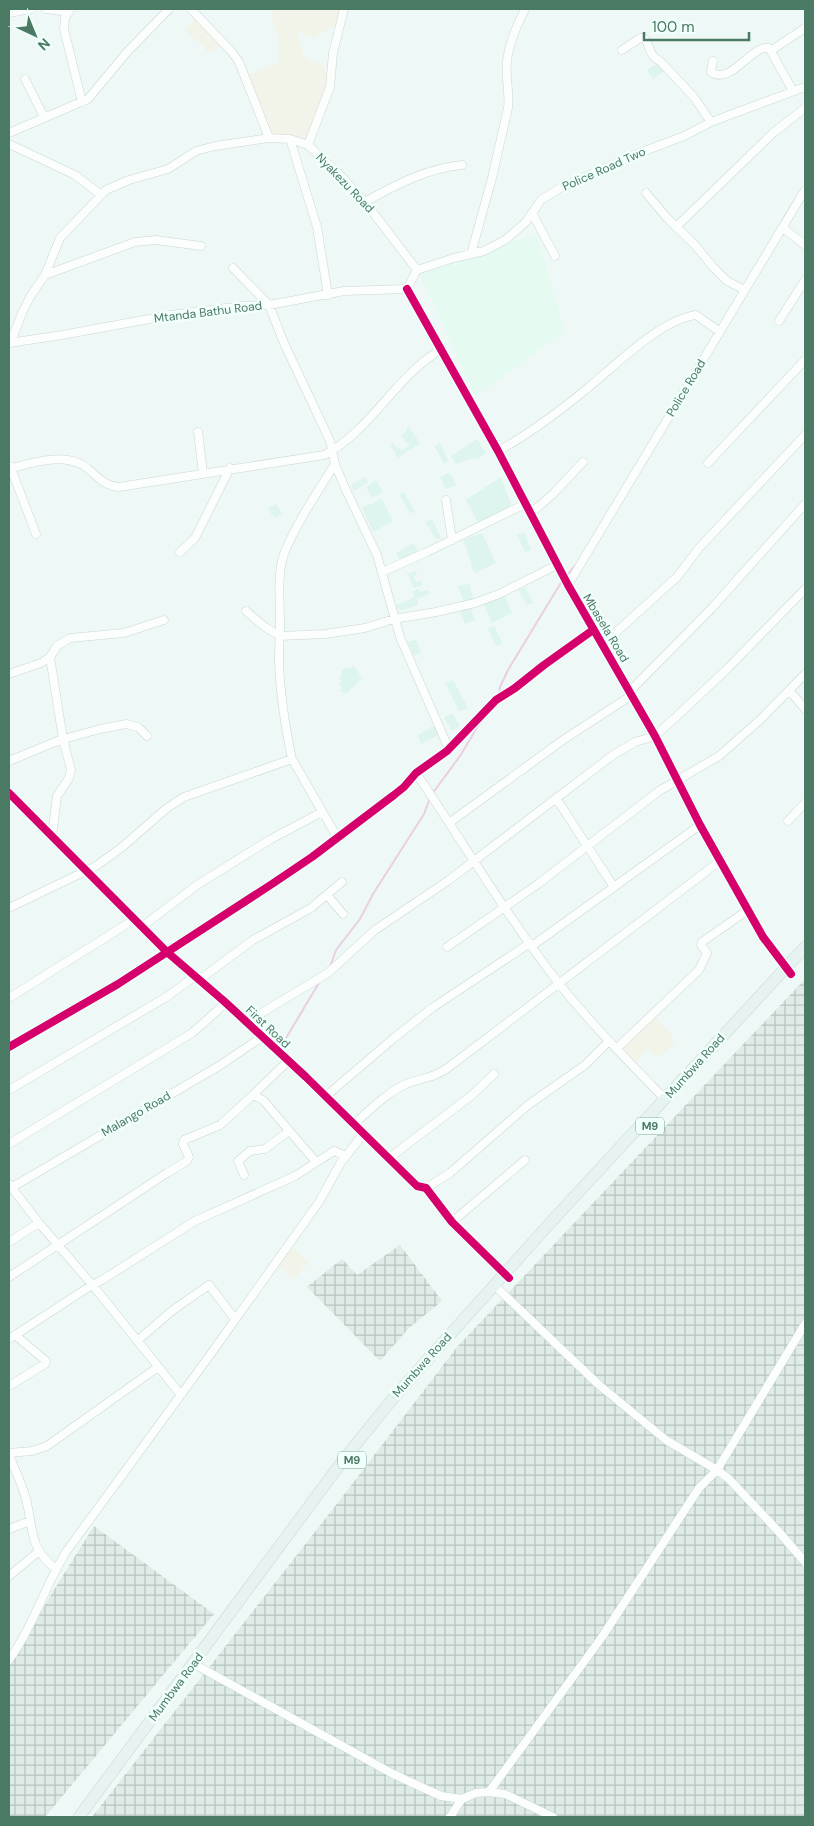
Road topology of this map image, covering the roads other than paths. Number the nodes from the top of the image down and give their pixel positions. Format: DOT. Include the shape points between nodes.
graph roads {
  1 [pos="31,9"];
  2 [pos="46,9"];
  3 [pos="169,9"];
  4 [pos="191,9"];
  5 [pos="344,9"];
  6 [pos="525,9"];
  7 [pos="69,10"];
  8 [pos="9,13"];
  9 [pos="805,28"];
  10 [pos="622,50"];
  11 [pos="772,50"];
  12 [pos="713,61"];
  13 [pos="25,79"];
  14 [pos="805,88"];
  15 [pos="793,91"];
  16 [pos="82,102"];
  17 [pos="805,108"];
  18 [pos="44,117"];
  19 [pos="711,122"];
  20 [pos="9,133"];
  21 [pos="270,138"];
  22 [pos="290,139"];
  23 [pos="9,144"];
  24 [pos="308,145"];
  25 [pos="462,165"];
  26 [pos="805,190"];
  27 [pos="646,193"];
  28 [pos="100,194"];
  29 [pos="365,202"];
  30 [pos="532,213"];
  31 [pos="676,227"];
  32 [pos="783,228"];
  33 [pos="805,245"];
  34 [pos="201,246"];
  35 [pos="471,254"];
  36 [pos="555,256"];
  37 [pos="233,268"];
  38 [pos="417,270"];
  39 [pos="45,275"];
  40 [pos="805,280"];
  41 [pos="407,289"];
  42 [pos="745,290"];
  43 [pos="328,295"];
  44 [pos="269,305"];
  45 [pos="779,321"];
  46 [pos="720,332"];
  47 [pos="10,342"];
  48 [pos="442,349"];
  49 [pos="805,360"];
  50 [pos="198,432"];
  51 [pos="805,435"];
  52 [pos="332,451"];
  53 [pos="498,451"];
  54 [pos="583,462"];
  55 [pos="708,463"];
  56 [pos="335,464"];
  57 [pos="10,467"];
  58 [pos="230,468"];
  59 [pos="203,473"];
  60 [pos="446,500"];
  61 [pos="525,504"];
  62 [pos="805,504"];
  63 [pos="530,514"];
  64 [pos="36,534"];
  65 [pos="452,540"];
  66 [pos="180,552"];
  67 [pos="557,565"];
  68 [pos="382,572"];
  69 [pos="568,585"];
  70 [pos="805,589"];
  71 [pos="246,611"];
  72 [pos="394,619"];
  73 [pos="164,620"];
  74 [pos="593,630"];
  75 [pos="280,636"];
  76 [pos="603,644"];
  77 [pos="50,656"];
  78 [pos="9,674"];
  79 [pos="805,674"];
  80 [pos="790,691"];
  81 [pos="631,693"];
  82 [pos="805,709"];
  83 [pos="147,736"];
  84 [pos="655,736"];
  85 [pos="63,739"];
  86 [pos="448,747"];
  87 [pos="292,759"];
  88 [pos="9,760"];
  89 [pos="416,773"];
  90 [pos="676,780"];
  91 [pos="9,793"];
  92 [pos="556,798"];
  93 [pos="805,803"];
  94 [pos="322,812"];
  95 [pos="788,820"];
  96 [pos="449,823"];
  97 [pos="700,825"];
  98 [pos="52,836"];
  99 [pos="337,838"];
  100 [pos="588,847"];
  101 [pos="474,861"];
  102 [pos="720,861"];
  103 [pos="87,871"];
  104 [pos="342,882"];
  105 [pos="614,887"];
  106 [pos="327,895"];
  107 [pos="9,908"];
  108 [pos="505,908"];
  109 [pos="748,910"];
  110 [pos="343,914"];
  111 [pos="135,919"];
  112 [pos="143,926"];
  113 [pos="531,944"];
  114 [pos="447,946"];
  115 [pos="805,947"];
  116 [pos="167,952"];
  117 [pos="805,958"];
  118 [pos="789,971"];
  119 [pos="197,978"];
  120 [pos="559,983"];
  121 [pos="9,998"];
  122 [pos="226,1002"];
  123 [pos="248,1023"];
  124 [pos="262,1037"];
  125 [pos="609,1040"];
  126 [pos="9,1047"];
  127 [pos="616,1048"];
  128 [pos="288,1061"];
  129 [pos="494,1074"];
  130 [pos="9,1090"];
  131 [pos="253,1095"];
  132 [pos="326,1096"];
  133 [pos="665,1099"];
  134 [pos="354,1124"];
  135 [pos="289,1131"];
  136 [pos="363,1134"];
  137 [pos="9,1144"];
  138 [pos="346,1156"];
  139 [pos="389,1158"];
  140 [pos="524,1160"];
  141 [pos="316,1162"];
  142 [pos="244,1175"];
  143 [pos="10,1186"];
  144 [pos="426,1188"];
  145 [pos="452,1222"];
  146 [pos="39,1223"];
  147 [pos="9,1242"];
  148 [pos="58,1244"];
  149 [pos="507,1276"];
  150 [pos="9,1277"];
  151 [pos="92,1285"];
  152 [pos="496,1287"];
  153 [pos="235,1319"];
  154 [pos="805,1324"];
  155 [pos="12,1337"];
  156 [pos="137,1341"];
  157 [pos="158,1367"];
  158 [pos="9,1386"];
  159 [pos="181,1395"];
  160 [pos="9,1454"];
  161 [pos="717,1470"];
  162 [pos="30,1521"];
  163 [pos="9,1529"];
  164 [pos="38,1552"];
  165 [pos="805,1562"];
  166 [pos="56,1569"];
  167 [pos="9,1576"];
  168 [pos="9,1660"];
  169 [pos="197,1666"];
  170 [pos="489,1792"];
  171 [pos="462,1799"];
  172 [pos="79,1817"];
  173 [pos="89,1817"];
  174 [pos="450,1817"];
  175 [pos="553,1817"];
  1 -- 8 [label="street"];
  2 -- 7 [label="street"];
  3 -- 16 [label="street"];
  4 -- 21 [label="street" via="239,62"];
  5 -- 24 [label="street, Nyakezu Road" via="333,53 330,87"];
  6 -- 35 [label="street" via="507,60 508,108"];
  7 -- 16 [label="street" via="64,29"];
  9 -- 11 [label="street"];
  10 -- 19 [label="street" via="640,38 645,39 650,54 693,96"];
  11 -- 12 [label="street" via="767,47 760,49 732,71 718,75 711,72"];
  11 -- 15 [label="street"];
  13 -- 18 [label="street"];
  14 -- 15 [label="street, Police Road Two"];
  15 -- 19 [label="street, Police Road Two"];
  16 -- 18 [label="street"];
  17 -- 31 [label="street" via="768,138"];
  18 -- 20 [label="street"];
  19 -- 30 [label="street, Police Road Two" via="560,188 541,200"];
  21 -- 22 [label="street"];
  21 -- 28 [label="street" via="196,151 168,169 113,186"];
  22 -- 24 [label="street"];
  22 -- 43 [label="street" via="317,227"];
  23 -- 28 [label="street" via="75,174"];
  24 -- 29 [label="street, Nyakezu Road"];
  25 -- 29 [label="street" via="392,186"];
  26 -- 32 [label="street, Police Road"];
  27 -- 31 [label="street"];
  28 -- 39 [label="street" via="60,238"];
  29 -- 38 [label="street, Nyakezu Road"];
  30 -- 35 [label="street, Police Road Two" via="505,240"];
  30 -- 36 [label="street"];
  31 -- 42 [label="street" via="727,281"];
  32 -- 33 [label="street"];
  32 -- 42 [label="street, Police Road"];
  34 -- 39 [label="street" via="156,240 135,242"];
  35 -- 38 [label="street, Police Road Two"];
  37 -- 44 [label="street"];
  38 -- 41 [label="street"];
  39 -- 47 [label="street" via="30,297"];
  40 -- 45 [label="street"];
  41 -- 43 [label="street, Mtanda Bathu Road" via="370,289"];
  41 -- 48 [label="street, Mbasela Road"];
  42 -- 46 [label="street, Police Road"];
  43 -- 44 [label="street, Mtanda Bathu Road"];
  44 -- 47 [label="street, Mtanda Bathu Road" via="171,315"];
  44 -- 52 [label="street" via="330,440"];
  46 -- 53 [label="street" via="696,315 664,328 638,345 526,436"];
  46 -- 69 [label="street, Police Road"];
  48 -- 52 [label="street" via="429,356"];
  48 -- 53 [label="street, Mbasela Road"];
  49 -- 55 [label="street"];
  50 -- 59 [label="street"];
  51 -- 76 [label="street" via="699,548 677,577"];
  52 -- 56 [label="street"];
  52 -- 58 [label="street"];
  53 -- 61 [label="street, Mbasela Road"];
  54 -- 63 [label="street"];
  56 -- 68 [label="street"];
  56 -- 75 [label="street" via="284,556 279,586"];
  57 -- 59 [label="street" via="49,460 73,461 106,485 119,487"];
  57 -- 64 [label="street"];
  58 -- 59 [label="street"];
  58 -- 66 [label="street" via="194,538"];
  60 -- 65 [label="street"];
  61 -- 63 [label="street, Mbasela Road"];
  61 -- 65 [label="street"];
  62 -- 81 [label="street"];
  63 -- 67 [label="street, Mbasela Road"];
  65 -- 68 [label="street"];
  67 -- 69 [label="street, Mbasela Road"];
  67 -- 72 [label="street" via="474,603"];
  68 -- 72 [label="street"];
  69 -- 74 [label="street, Mbasela Road"];
  70 -- 84 [label="street" via="728,668"];
  71 -- 75 [label="street"];
  72 -- 75 [label="street" via="365,628 325,634"];
  72 -- 86 [label="street"];
  73 -- 77 [label="street" via="124,633 70,638 57,646"];
  74 -- 76 [label="street, Mbasela Road"];
  74 -- 86 [label="street" via="496,700"];
  75 -- 87 [label="street" via="283,715"];
  76 -- 81 [label="street, Mbasela Road"];
  77 -- 78 [label="street" via="33,667"];
  77 -- 85 [label="street"];
  79 -- 80 [label="street"];
  80 -- 82 [label="street"];
  80 -- 90 [label="street" via="719,756"];
  81 -- 84 [label="street, Mbasela Road"];
  81 -- 96 [label="street"];
  83 -- 85 [label="street" via="138,727 126,724"];
  84 -- 90 [label="street, Mbasela Road"];
  84 -- 92 [label="street" via="626,747"];
  85 -- 88 [label="street"];
  85 -- 98 [label="street" via="71,770 57,796"];
  86 -- 89 [label="street"];
  87 -- 94 [label="street"];
  87 -- 103 [label="street" via="184,797"];
  89 -- 96 [label="street"];
  89 -- 99 [label="street" via="404,787"];
  90 -- 97 [label="street, Mbasela Road"];
  90 -- 100 [label="street"];
  91 -- 98 [label="street, First Road"];
  92 -- 100 [label="street"];
  92 -- 101 [label="street"];
  93 -- 95 [label="street"];
  94 -- 99 [label="street"];
  94 -- 112 [label="street" via="197,885"];
  96 -- 101 [label="street"];
  97 -- 102 [label="street, Mbasela Road"];
  97 -- 105 [label="street"];
  98 -- 103 [label="street, First Road"];
  99 -- 116 [label="street"];
  100 -- 105 [label="street"];
  100 -- 108 [label="street"];
  101 -- 108 [label="street"];
  101 -- 123 [label="street" via="375,930 328,973"];
  102 -- 109 [label="street, Mbasela Road"];
  102 -- 120 [label="street"];
  103 -- 107 [label="street"];
  103 -- 111 [label="street, First Road"];
  104 -- 106 [label="street"];
  105 -- 113 [label="street"];
  106 -- 110 [label="street"];
  106 -- 119 [label="street"];
  108 -- 113 [label="street"];
  108 -- 114 [label="street"];
  109 -- 118 [label="street, Mbasela Road" via="763,937"];
  109 -- 127 [label="street" via="702,942 706,953 699,970"];
  111 -- 112 [label="street, First Road"];
  111 -- 121 [label="street"];
  112 -- 116 [label="street, First Road"];
  113 -- 120 [label="street"];
  113 -- 132 [label="street" via="426,1012"];
  115 -- 118 [label="main road, Mumbwa Road / M9"];
  116 -- 119 [label="street, First Road"];
  116 -- 126 [label="street"];
  117 -- 118 [label="main road, Mumbwa Road / M9"];
  118 -- 133 [label="main road, Mumbwa Road / M9"];
  118 -- 149 [label="main road, Mumbwa Road / M9"];
  119 -- 122 [label="street, First Road"];
  119 -- 130 [label="street"];
  120 -- 125 [label="street"];
  120 -- 134 [label="street" via="436,1076 393,1091"];
  122 -- 123 [label="street, First Road"];
  122 -- 137 [label="street" via="192,1033"];
  123 -- 124 [label="street, First Road"];
  124 -- 128 [label="street, First Road"];
  124 -- 143 [label="street, Malango Road" via="227,1061"];
  125 -- 127 [label="street"];
  125 -- 144 [label="street" via="585,1065 528,1105 450,1172"];
  127 -- 133 [label="street"];
  128 -- 131 [label="street"];
  128 -- 132 [label="street, First Road"];
  129 -- 139 [label="street" via="459,1106"];
  131 -- 135 [label="street" via="263,1100"];
  131 -- 148 [label="street" via="220,1125 184,1140 189,1157 187,1162"];
  132 -- 134 [label="street, First Road"];
  133 -- 149 [label="main road, Mumbwa Road / M9"];
  134 -- 136 [label="street, First Road"];
  135 -- 141 [label="street"];
  135 -- 142 [label="street" via="265,1149 250,1151 238,1161"];
  136 -- 138 [label="street"];
  136 -- 139 [label="street, First Road"];
  138 -- 141 [label="street" via="334,1151"];
  138 -- 153 [label="street" via="319,1202"];
  139 -- 144 [label="street, First Road" via="417,1186"];
  140 -- 145 [label="street"];
  141 -- 151 [label="street" via="274,1187 195,1221"];
  143 -- 146 [label="street"];
  144 -- 145 [label="street, First Road"];
  145 -- 149 [label="street, First Road"];
  146 -- 147 [label="street"];
  146 -- 148 [label="street"];
  148 -- 150 [label="street"];
  148 -- 151 [label="street"];
  149 -- 152 [label="main road, Mumbwa Road / M9"];
  151 -- 155 [label="street"];
  151 -- 156 [label="street"];
  152 -- 161 [label="street" via="599,1385 666,1440"];
  152 -- 169 [label="main road, Mumbwa Road / M9" via="350,1462"];
  153 -- 156 [label="street" via="209,1285"];
  153 -- 159 [label="street"];
  154 -- 161 [label="street"];
  155 -- 158 [label="street" via="46,1361"];
  156 -- 157 [label="street"];
  157 -- 159 [label="street"];
  157 -- 160 [label="street" via="47,1446 32,1452"];
  159 -- 166 [label="street"];
  160 -- 162 [label="street" via="23,1488"];
  161 -- 165 [label="street"];
  161 -- 170 [label="street" via="699,1488 602,1637"];
  162 -- 163 [label="street"];
  162 -- 164 [label="street"];
  164 -- 166 [label="street"];
  164 -- 167 [label="street"];
  166 -- 168 [label="street" via="34,1620"];
  169 -- 171 [label="street" via="393,1774 441,1796"];
  169 -- 172 [label="main road, Mumbwa Road / M9"];
  169 -- 173 [label="main road, Mumbwa Road / M9"];
  170 -- 171 [label="street"];
  170 -- 175 [label="street" via="505,1794"];
  171 -- 174 [label="street"];
}
